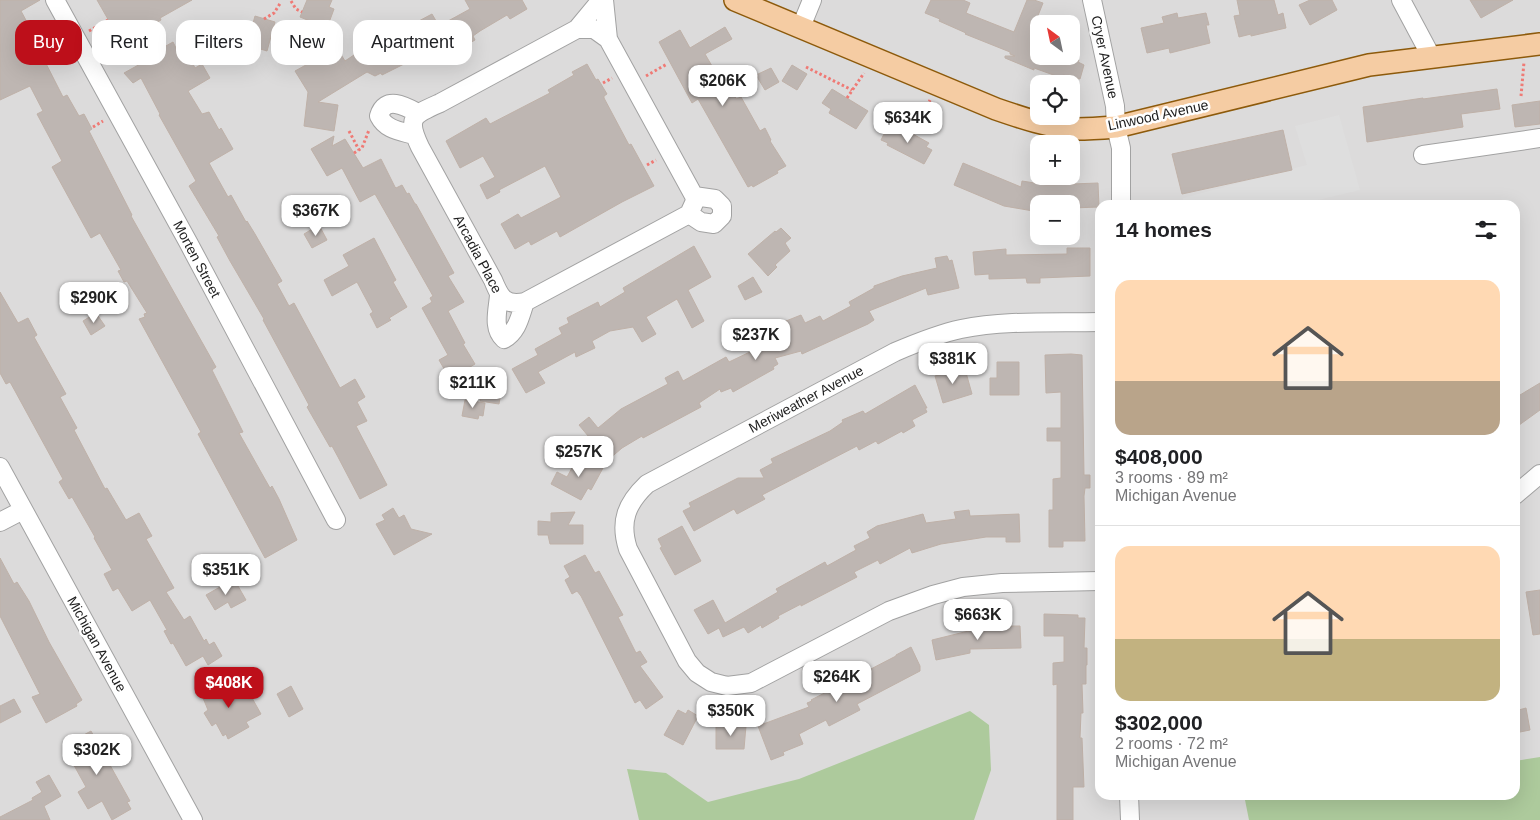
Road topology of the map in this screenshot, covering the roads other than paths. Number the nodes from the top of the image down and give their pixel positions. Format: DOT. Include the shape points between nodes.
graph roads {
  1 [pos="55,0"];
  2 [pos="603,0"];
  3 [pos="735,0"];
  4 [pos="812,0"];
  5 [pos="1092,0"];
  6 [pos="1400,0"];
  7 [pos="801,27"];
  8 [pos="577,29"];
  9 [pos="608,39"];
  10 [pos="1531,46"];
  11 [pos="1432,58"];
  12 [pos="418,113"];
  13 [pos="1116,127"];
  14 [pos="414,134"];
  15 [pos="1540,138"];
  16 [pos="1423,155"];
  17 [pos="694,196"];
  18 [pos="1121,200"];
  19 [pos="689,214"];
  20 [pos="499,295"];
  21 [pos="525,302"];
  22 [pos="1095,322"];
  23 [pos="0,468"];
  24 [pos="1540,474"];
  25 [pos="1520,491"];
  26 [pos="23,510"];
  27 [pos="336,520"];
  28 [pos="0,522"];
  29 [pos="1095,581"];
  30 [pos="1129,800"];
  31 [pos="193,820"];
  32 [pos="1130,820"];
  1 -- 27 [label="street, Morten Street" via="193,250"];
  2 -- 8 [label="street"];
  2 -- 9 [label="street"];
  3 -- 7 [label="main road, Linwood Avenue"];
  4 -- 7 [label="street"];
  5 -- 13 [label="street, Cryer Avenue" via="1115,106"];
  6 -- 11 [label="street"];
  7 -- 13 [label="main road, Linwood Avenue" via="1022,118 1077,129"];
  8 -- 9 [label="street" via="594,29"];
  8 -- 12 [label="street"];
  9 -- 17 [label="street"];
  10 -- 11 [label="main road, Linwood Avenue"];
  11 -- 13 [label="main road, Linwood Avenue" via="1369,65"];
  12 -- 14 [label="street" via="413,120"];
  12 -- 14 [label="street" via="393,104 381,109 379,116 393,130"];
  13 -- 18 [label="street, Cryer Avenue" via="1121,148"];
  14 -- 20 [label="street, Arcadia Place"];
  15 -- 16 [label="street"];
  17 -- 19 [label="street" via="695,202"];
  17 -- 19 [label="street" via="715,199 722,206 722,216 714,224 701,222"];
  19 -- 21 [label="street"];
  20 -- 21 [label="street, Arcadia Place" via="511,302"];
  20 -- 21 [label="street" via="497,326 504,338 512,335"];
  22 -- 29 [label="street, Meriweather Avenue" via="988,325 922,340 895,352 647,484 631,502 625,517 624,533 628,549 686,661 711,682 727,686 751,683 889,612 932,595 963,587 1002,583"];
  23 -- 26 [label="street, Michigan Avenue"];
  24 -- 25 [label="street"];
  26 -- 28 [label="street"];
  26 -- 31 [label="street, Michigan Avenue"];
  30 -- 32 [label="street"];
}
